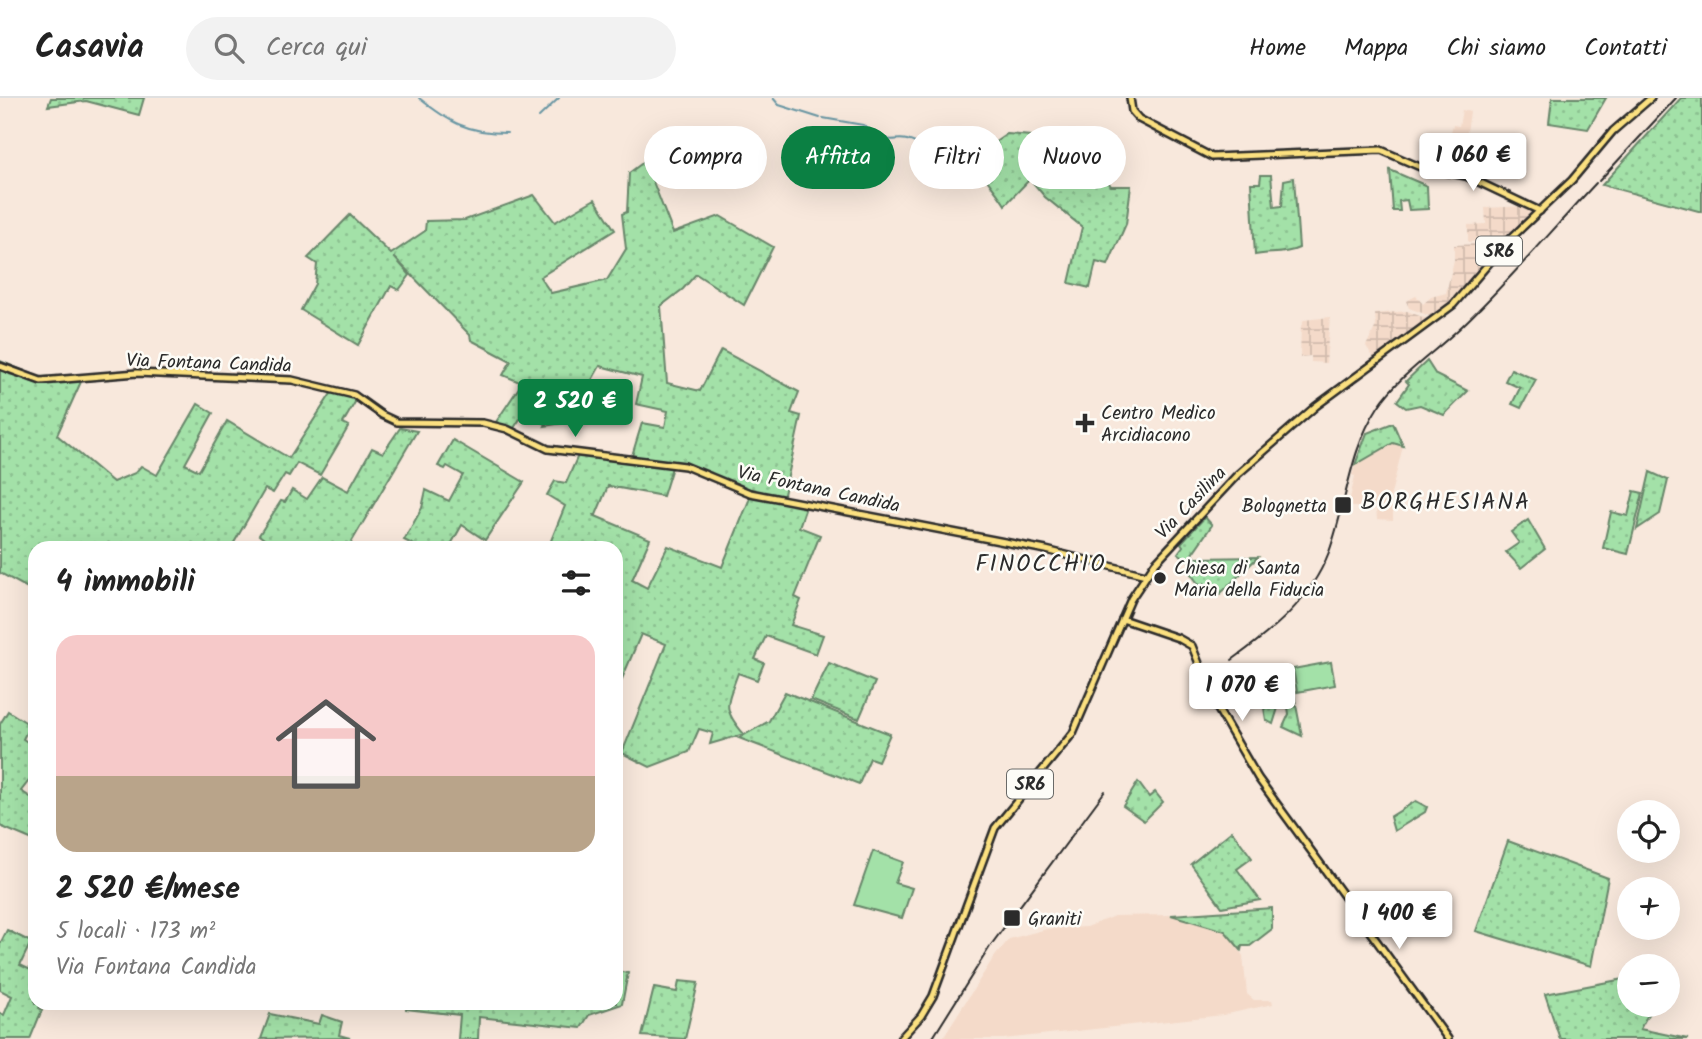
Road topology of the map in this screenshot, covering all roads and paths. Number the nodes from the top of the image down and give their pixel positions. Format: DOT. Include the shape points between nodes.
graph roads {
  1 [pos="1130,98"];
  2 [pos="1651,98"];
  3 [pos="1537,210"];
  4 [pos="0,366"];
  5 [pos="1146,575"];
  6 [pos="1122,619"];
  7 [pos="900,1039"];
  8 [pos="1448,1039"];
  1 -- 3 [label="main road" via="1139,120 1209,156 1378,149 1420,167 1466,176"];
  2 -- 3 [label="main road"];
  3 -- 5 [label="main road, Via Casilina / SR6" via="1447,310 1314,408 1244,469"];
  4 -- 5 [label="main road, Via Fontana Candida" via="45,381 131,373 292,380 354,395 397,422 494,425 548,449 685,466 749,492 1044,550"];
  5 -- 6 [label="main road, Via Casilina / SR6"];
  6 -- 7 [label="main road, Via Casilina / SR6" via="1072,734 994,830 933,996"];
  6 -- 8 [label="main road" via="1192,646 1216,706 1259,780"];
}
